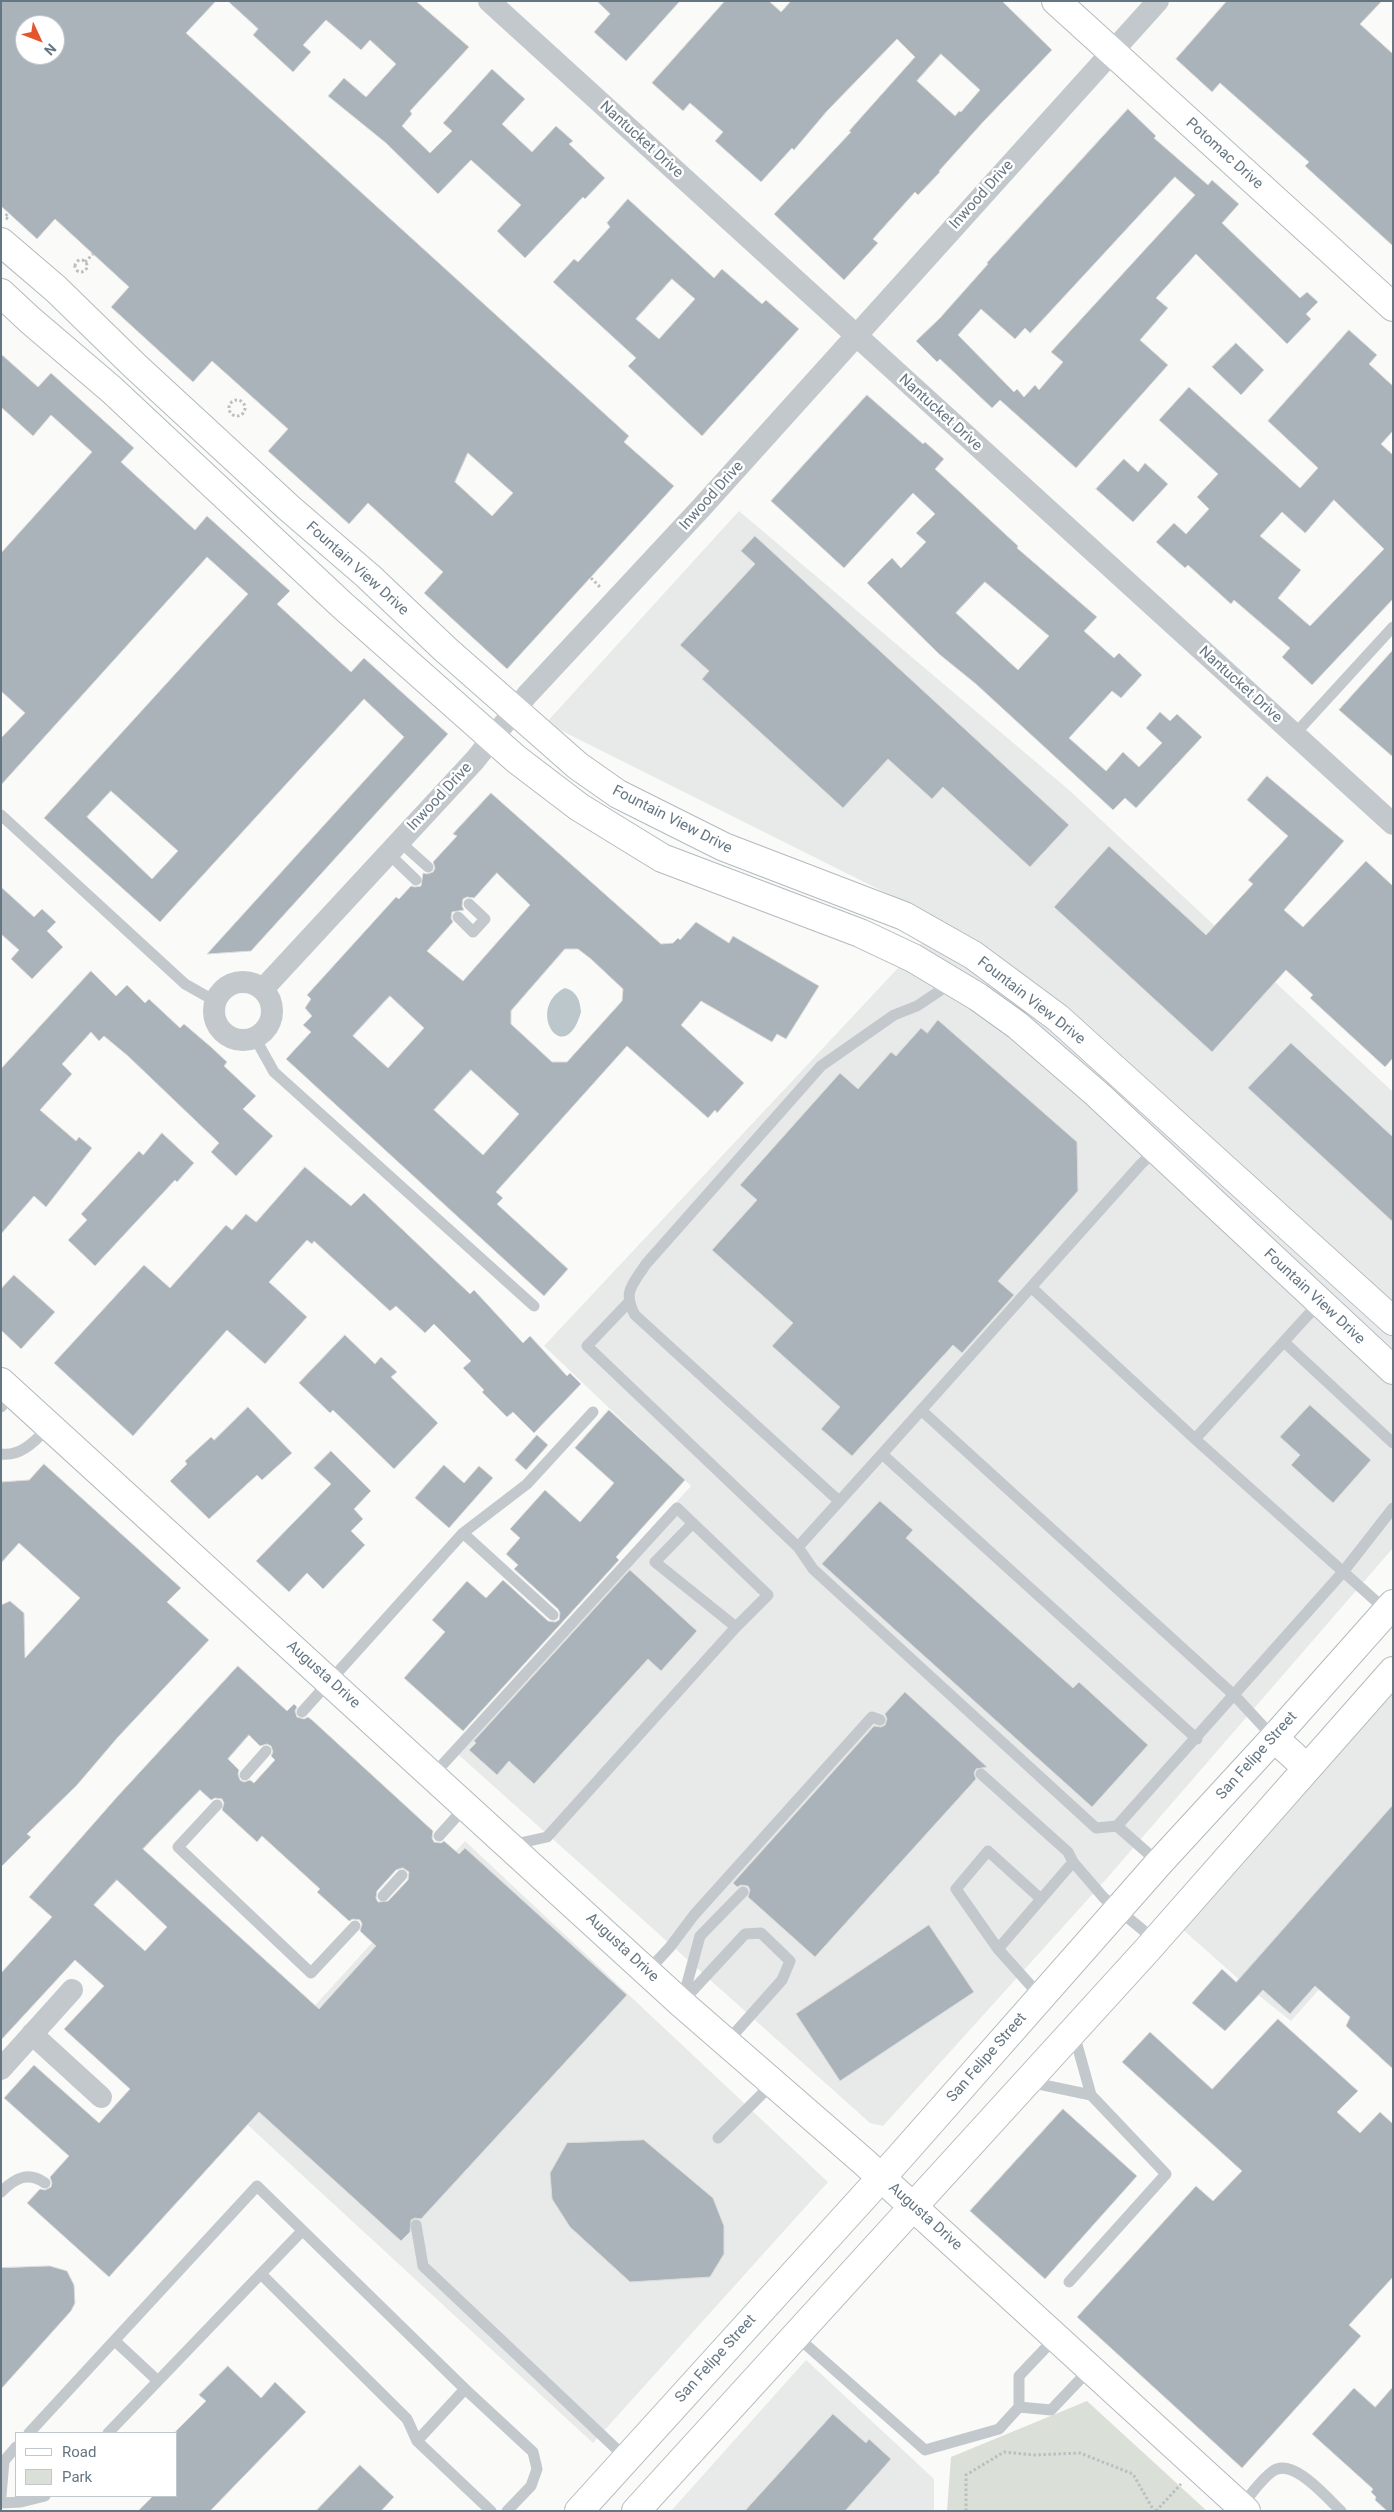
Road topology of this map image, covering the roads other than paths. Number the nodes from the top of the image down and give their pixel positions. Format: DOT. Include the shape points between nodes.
graph roads {
  1 [pos="489,1"];
  2 [pos="1056,1"];
  3 [pos="1158,1"];
  4 [pos="1112,52"];
  5 [pos="1,242"];
  6 [pos="1,293"];
  7 [pos="1393,306"];
  8 [pos="855,336"];
  9 [pos="135,366"];
  10 [pos="112,390"];
  11 [pos="289,508"];
  12 [pos="267,533"];
  13 [pos="1393,627"];
  14 [pos="514,711"];
  15 [pos="1294,735"];
  16 [pos="492,737"];
  17 [pos="1,815"];
  18 [pos="1393,824"];
  19 [pos="393,847"];
  20 [pos="428,867"];
  21 [pos="798,877"];
  22 [pos="416,880"];
  23 [pos="469,904"];
  24 [pos="789,906"];
  25 [pos="458,917"];
  26 [pos="973,955"];
  27 [pos="952,982"];
  28 [pos="263,989"];
  29 [pos="215,1001"];
  30 [pos="255,1038"];
  31 [pos="1158,1149"];
  32 [pos="1031,1287"];
  33 [pos="628,1303"];
  34 [pos="1319,1303"];
  35 [pos="534,1306"];
  36 [pos="1393,1321"];
  37 [pos="1284,1342"];
  38 [pos="1393,1370"];
  39 [pos="5,1394"];
  40 [pos="921,1410"];
  41 [pos="593,1412"];
  42 [pos="50,1426"];
  43 [pos="1195,1439"];
  44 [pos="1393,1443"];
  45 [pos="1,1454"];
  46 [pos="882,1454"];
  47 [pos="839,1501"];
  48 [pos="1393,1508"];
  49 [pos="693,1523"];
  50 [pos="463,1533"];
  51 [pos="798,1547"];
  52 [pos="1343,1572"];
  53 [pos="1390,1607"];
  54 [pos="553,1615"];
  55 [pos="736,1627"];
  56 [pos="1393,1671"];
  57 [pos="330,1681"];
  58 [pos="1235,1696"];
  59 [pos="302,1712"];
  60 [pos="880,1720"];
  61 [pos="1274,1738"];
  62 [pos="1197,1739"];
  63 [pos="266,1751"];
  64 [pos="1307,1768"];
  65 [pos="980,1774"];
  66 [pos="244,1775"];
  67 [pos="433,1776"];
  68 [pos="217,1805"];
  69 [pos="466,1806"];
  70 [pos="1117,1826"];
  71 [pos="438,1836"];
  72 [pos="509,1845"];
  73 [pos="1073,1862"];
  74 [pos="1159,1863"];
  75 [pos="402,1875"];
  76 [pos="743,1892"];
  77 [pos="383,1896"];
  78 [pos="1041,1899"];
  79 [pos="1118,1910"];
  80 [pos="355,1926"];
  81 [pos="1156,1940"];
  82 [pos="998,1949"];
  83 [pos="647,1972"];
  84 [pos="72,1990"];
  85 [pos="1041,1997"];
  86 [pos="681,2003"];
  87 [pos="1073,2031"];
  88 [pos="32,2034"];
  89 [pos="726,2042"];
  90 [pos="1,2069"];
  91 [pos="1026,2082"];
  92 [pos="772,2084"];
  93 [pos="1090,2095"];
  94 [pos="102,2097"];
  95 [pos="718,2138"];
  96 [pos="881,2178"];
  97 [pos="45,2183"];
  98 [pos="1,2192"];
  99 [pos="912,2206"];
  100 [pos="416,2225"];
  101 [pos="302,2231"];
  102 [pos="261,2274"];
  103 [pos="1069,2282"];
  104 [pos="795,2335"];
  105 [pos="1056,2337"];
  106 [pos="115,2341"];
  107 [pos="1090,2369"];
  108 [pos="158,2381"];
  109 [pos="465,2389"];
  110 [pos="1018,2407"];
  111 [pos="30,2432"];
  112 [pos="109,2432"];
  113 [pos="417,2441"];
  114 [pos="15,2448"];
  115 [pos="626,2458"];
  116 [pos="657,2488"];
  117 [pos="1,2496"];
  118 [pos="41,2497"];
  119 [pos="1,2503"];
  120 [pos="1244,2508"];
  121 [pos="490,2511"];
  122 [pos="507,2511"];
  123 [pos="579,2511"];
  124 [pos="636,2511"];
  125 [pos="1341,2511"];
  1 -- 8 [label="street, Nantucket Drive"];
  2 -- 4 [label="main road, Potomac Drive"];
  3 -- 4 [label="street, Inwood Drive"];
  4 -- 7 [label="main road, Potomac Drive"];
  4 -- 8 [label="street, Inwood Drive"];
  5 -- 9 [label="main road, Fountain View Drive" via="56,289"];
  6 -- 10 [label="main road, Fountain View Drive"];
  8 -- 14 [label="street, Inwood Drive" via="702,508"];
  8 -- 15 [label="street, Nantucket Drive"];
  9 -- 10 [label="main road"];
  9 -- 11 [label="main road, Fountain View Drive"];
  10 -- 12 [label="main road, Fountain View Drive"];
  11 -- 12 [label="main road"];
  11 -- 14 [label="main road, Fountain View Drive"];
  12 -- 16 [label="main road, Fountain View Drive" via="342,605"];
  13 -- 15 [label="lane"];
  14 -- 16 [label="street, Inwood Drive"];
  14 -- 21 [label="main road, Fountain View Drive" via="578,766 618,794 724,847"];
  15 -- 18 [label="street, Nantucket Drive"];
  16 -- 19 [label="street, Inwood Drive" via="475,760"];
  16 -- 24 [label="main road, Fountain View Drive" via="579,807 662,858"];
  17 -- 29 [label="lane" via="185,984"];
  19 -- 20 [label="lane"];
  19 -- 22 [label="lane"];
  19 -- 28 [label="street, Inwood Drive"];
  21 -- 24 [label="main road"];
  21 -- 26 [label="main road, Fountain View Drive" via="904,916"];
  23 -- 25 [label="lane" via="485,919 473,932"];
  24 -- 27 [label="main road, Fountain View Drive" via="913,958"];
  26 -- 27 [label="main road"];
  26 -- 36 [label="main road, Fountain View Drive" via="1058,1018"];
  27 -- 31 [label="main road, Fountain View Drive" via="1018,1024"];
  27 -- 33 [label="lane" via="917,1006 894,1015 822,1066 646,1264 629,1290"];
  28 -- 29 [label="street" via="254,983 235,982 219,992"];
  28 -- 30 [label="street" via="272,1005 272,1015 269,1025"];
  29 -- 30 [label="street" via="214,1020 226,1036 245,1040"];
  30 -- 35 [label="lane" via="274,1072"];
  31 -- 32 [label="lane"];
  31 -- 34 [label="main road, Fountain View Drive"];
  32 -- 40 [label="lane"];
  32 -- 43 [label="lane"];
  33 -- 47 [label="lane" via="635,1316"];
  33 -- 51 [label="lane" via="587,1346"];
  34 -- 37 [label="lane"];
  34 -- 38 [label="main road, Fountain View Drive"];
  37 -- 43 [label="lane"];
  37 -- 44 [label="lane"];
  39 -- 42 [label="main road, Augusta Drive"];
  40 -- 46 [label="lane"];
  40 -- 58 [label="lane"];
  41 -- 50 [label="lane" via="527,1484"];
  42 -- 45 [label="lane" via="29,1447 10,1456"];
  42 -- 57 [label="main road, Augusta Drive"];
  43 -- 52 [label="lane"];
  46 -- 47 [label="lane"];
  46 -- 62 [label="lane"];
  47 -- 51 [label="lane"];
  48 -- 52 [label="lane"];
  49 -- 55 [label="lane" via="768,1595"];
  49 -- 55 [label="lane" via="655,1562"];
  49 -- 67 [label="lane" via="679,1508 671,1514"];
  50 -- 54 [label="lane"];
  50 -- 57 [label="lane"];
  51 -- 70 [label="lane" via="813,1569 1096,1828"];
  52 -- 53 [label="lane"];
  52 -- 58 [label="lane"];
  53 -- 61 [label="main road, San Felipe Street"];
  55 -- 72 [label="lane" via="547,1837"];
  56 -- 64 [label="main road"];
  57 -- 59 [label="lane"];
  57 -- 67 [label="main road, Augusta Drive"];
  58 -- 61 [label="lane"];
  58 -- 62 [label="lane"];
  60 -- 83 [label="lane" via="872,1717"];
  61 -- 64 [label="main road"];
  61 -- 74 [label="main road, San Felipe Street"];
  62 -- 70 [label="lane"];
  63 -- 66 [label="lane"];
  64 -- 81 [label="main road"];
  65 -- 73 [label="lane" via="1068,1852"];
  67 -- 69 [label="main road, Augusta Drive"];
  68 -- 80 [label="lane" via="178,1847 311,1973"];
  69 -- 71 [label="lane"];
  69 -- 72 [label="main road, Augusta Drive"];
  70 -- 74 [label="lane"];
  72 -- 83 [label="main road, Augusta Drive"];
  73 -- 78 [label="lane"];
  73 -- 79 [label="lane"];
  74 -- 79 [label="main road, San Felipe Street"];
  75 -- 77 [label="lane"];
  76 -- 86 [label="lane" via="700,1936"];
  78 -- 82 [label="lane"];
  78 -- 82 [label="lane" via="988,1851 956,1888"];
  79 -- 81 [label="lane"];
  79 -- 85 [label="main road, San Felipe Street"];
  81 -- 87 [label="main road"];
  82 -- 85 [label="lane"];
  83 -- 86 [label="main road, Augusta Drive"];
  84 -- 88 [label="street"];
  85 -- 96 [label="main road, San Felipe Street"];
  86 -- 89 [label="main road, Augusta Drive"];
  86 -- 89 [label="lane" via="745,1934 761,1933 790,1961 782,1980"];
  87 -- 91 [label="main road"];
  87 -- 93 [label="lane"];
  88 -- 90 [label="street"];
  88 -- 94 [label="street"];
  89 -- 92 [label="main road, Augusta Drive"];
  91 -- 93 [label="lane"];
  91 -- 99 [label="main road"];
  92 -- 95 [label="lane"];
  92 -- 96 [label="main road, Augusta Drive"];
  93 -- 103 [label="lane" via="1166,2174"];
  96 -- 99 [label="main road, Augusta Drive"];
  96 -- 115 [label="main road, San Felipe Street"];
  97 -- 98 [label="lane" via="27,2176 13,2181"];
  99 -- 104 [label="main road"];
  99 -- 105 [label="main road, Augusta Drive"];
  100 -- 115 [label="lane" via="423,2266"];
  101 -- 102 [label="lane"];
  101 -- 106 [label="lane" via="257,2186"];
  101 -- 109 [label="lane"];
  102 -- 108 [label="lane"];
  102 -- 113 [label="lane" via="407,2419"];
  104 -- 110 [label="lane" via="925,2450 998,2430"];
  104 -- 116 [label="main road"];
  105 -- 107 [label="main road, Augusta Drive"];
  105 -- 110 [label="lane" via="1019,2376"];
  106 -- 108 [label="lane"];
  106 -- 111 [label="lane"];
  107 -- 110 [label="lane" via="1052,2410"];
  107 -- 120 [label="main road, Augusta Drive"];
  108 -- 112 [label="lane"];
  109 -- 113 [label="lane"];
  109 -- 122 [label="lane" via="533,2452 537,2469 531,2486"];
  113 -- 121 [label="lane"];
  114 -- 117 [label="lane" via="4,2461"];
  115 -- 116 [label="main road"];
  115 -- 123 [label="main road, San Felipe Street"];
  116 -- 124 [label="main road"];
  118 -- 119 [label="lane"];
  120 -- 125 [label="lane" via="1274,2470 1288,2468 1304,2476"];
}
